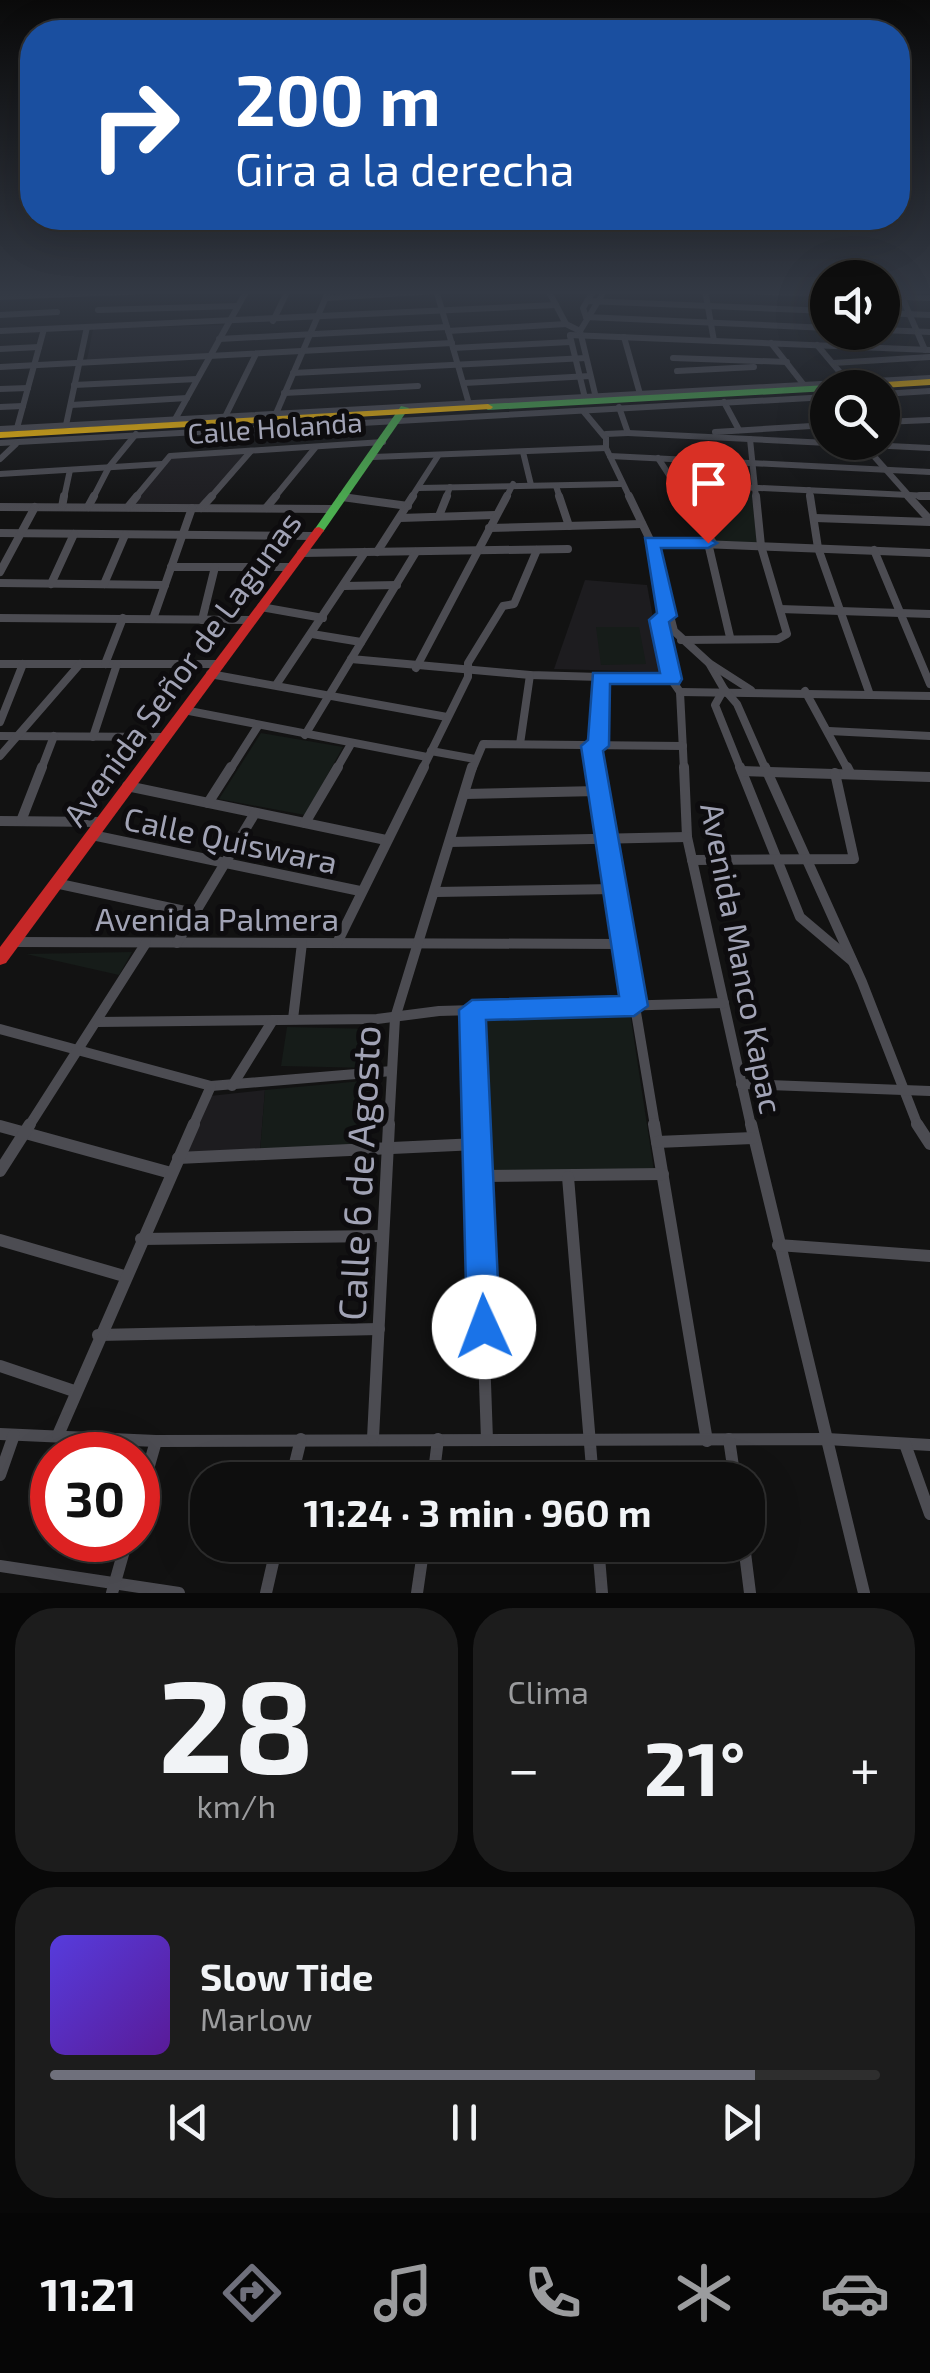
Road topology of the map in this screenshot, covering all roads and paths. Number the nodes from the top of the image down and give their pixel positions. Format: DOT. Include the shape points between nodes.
graph roads {
  1 [pos="49,364"];
  2 [pos="80,364"];
  3 [pos="132,364"];
  4 [pos="205,364"];
  5 [pos="251,364"];
  6 [pos="297,364"];
  7 [pos="450,364"];
  8 [pos="458,364"];
  9 [pos="575,364"];
  10 [pos="587,364"];
  11 [pos="632,364"];
  12 [pos="674,364"];
  13 [pos="783,364"];
  14 [pos="788,364"];
  15 [pos="34,365"];
  16 [pos="413,366"];
  17 [pos="0,367"];
  18 [pos="396,367"];
  19 [pos="677,371"];
  20 [pos="293,374"];
  21 [pos="590,376"];
  22 [pos="578,377"];
  23 [pos="197,380"];
  24 [pos="130,382"];
  25 [pos="464,383"];
  26 [pos="74,385"];
  27 [pos="804,385"];
  28 [pos="810,385"];
  29 [pos="900,385"];
  30 [pos="930,385"];
  31 [pos="418,386"];
  32 [pos="28,388"];
  33 [pos="0,389"];
  34 [pos="900,389"];
  35 [pos="686,391"];
  36 [pos="284,393"];
  37 [pos="640,394"];
  38 [pos="810,394"];
  39 [pos="810,394"];
  40 [pos="187,398"];
  41 [pos="723,401"];
  42 [pos="590,403"];
  43 [pos="71,404"];
  44 [pos="469,404"];
  45 [pos="24,406"];
  46 [pos="424,406"];
  47 [pos="619,407"];
  48 [pos="0,408"];
  49 [pos="402,414"];
  50 [pos="224,420"];
  51 [pos="173,422"];
  52 [pos="269,422"];
  53 [pos="900,422"];
  54 [pos="929,422"];
  55 [pos="66,425"];
  56 [pos="810,426"];
  57 [pos="740,430"];
  58 [pos="136,434"];
  59 [pos="628,434"];
  60 [pos="676,435"];
  61 [pos="20,436"];
  62 [pos="604,436"];
  63 [pos="0,437"];
  64 [pos="750,439"];
  65 [pos="383,442"];
  66 [pos="810,442"];
  67 [pos="900,446"];
  68 [pos="316,447"];
  69 [pos="930,448"];
  70 [pos="262,450"];
  71 [pos="250,451"];
  72 [pos="523,452"];
  73 [pos="608,452"];
  74 [pos="170,456"];
  75 [pos="438,456"];
  76 [pos="373,457"];
  77 [pos="658,458"];
  78 [pos="0,459"];
  79 [pos="879,460"];
  80 [pos="753,463"];
  81 [pos="163,464"];
  82 [pos="108,467"];
  83 [pos="70,470"];
  84 [pos="885,470"];
  85 [pos="930,472"];
  86 [pos="0,474"];
  87 [pos="513,484"];
  88 [pos="621,484"];
  89 [pos="676,484"];
  90 [pos="530,485"];
  91 [pos="556,486"];
  92 [pos="450,487"];
  93 [pos="419,488"];
  94 [pos="756,488"];
  95 [pos="809,490"];
  96 [pos="908,495"];
  97 [pos="930,496"];
  98 [pos="342,497"];
  99 [pos="0,506"];
  100 [pos="128,506"];
  101 [pos="408,506"];
  102 [pos="35,507"];
  103 [pos="62,507"];
  104 [pos="88,507"];
  105 [pos="196,508"];
  106 [pos="266,508"];
  107 [pos="332,509"];
  108 [pos="495,514"];
  109 [pos="439,516"];
  110 [pos="400,518"];
  111 [pos="814,518"];
  112 [pos="930,521"];
  113 [pos="642,524"];
  114 [pos="569,526"];
  115 [pos="490,528"];
  116 [pos="0,534"];
  117 [pos="20,534"];
  118 [pos="74,534"];
  119 [pos="125,535"];
  120 [pos="181,535"];
  121 [pos="312,536"];
  122 [pos="651,542"];
  123 [pos="711,543"];
  124 [pos="761,546"];
  125 [pos="818,548"];
  126 [pos="568,549"];
  127 [pos="537,550"];
  128 [pos="874,550"];
  129 [pos="478,551"];
  130 [pos="365,552"];
  131 [pos="377,552"];
  132 [pos="416,552"];
  133 [pos="301,553"];
  134 [pos="930,553"];
  135 [pos="291,566"];
  136 [pos="171,567"];
  137 [pos="215,567"];
  138 [pos="0,572"];
  139 [pos="0,583"];
  140 [pos="51,584"];
  141 [pos="104,584"];
  142 [pos="165,585"];
  143 [pos="397,585"];
  144 [pos="344,586"];
  145 [pos="780,609"];
  146 [pos="840,609"];
  147 [pos="900,612"];
  148 [pos="256,613"];
  149 [pos="930,614"];
  150 [pos="667,616"];
  151 [pos="0,618"];
  152 [pos="123,618"];
  153 [pos="323,618"];
  154 [pos="153,619"];
  155 [pos="202,620"];
  156 [pos="312,634"];
  157 [pos="730,637"];
  158 [pos="680,640"];
  159 [pos="361,642"];
  160 [pos="351,659"];
  161 [pos="710,662"];
  162 [pos="0,664"];
  163 [pos="23,664"];
  164 [pos="80,664"];
  165 [pos="105,664"];
  166 [pos="116,664"];
  167 [pos="416,668"];
  168 [pos="467,668"];
  169 [pos="214,669"];
  170 [pos="530,675"];
  171 [pos="600,678"];
  172 [pos="672,679"];
  173 [pos="930,684"];
  174 [pos="276,686"];
  175 [pos="724,690"];
  176 [pos="752,690"];
  177 [pos="805,691"];
  178 [pos="680,692"];
  179 [pos="870,692"];
  180 [pos="328,694"];
  181 [pos="930,696"];
  182 [pos="184,710"];
  183 [pos="447,717"];
  184 [pos="0,722"];
  185 [pos="258,726"];
  186 [pos="829,731"];
  187 [pos="306,735"];
  188 [pos="0,736"];
  189 [pos="17,736"];
  190 [pos="54,736"];
  191 [pos="93,736"];
  192 [pos="930,736"];
  193 [pos="164,737"];
  194 [pos="352,744"];
  195 [pos="520,744"];
  196 [pos="595,746"];
  197 [pos="683,746"];
  198 [pos="429,754"];
  199 [pos="0,756"];
  200 [pos="475,759"];
  201 [pos="767,770"];
  202 [pos="742,771"];
  203 [pos="835,773"];
  204 [pos="850,773"];
  205 [pos="930,776"];
  206 [pos="127,786"];
  207 [pos="598,790"];
  208 [pos="465,794"];
  209 [pos="208,803"];
  210 [pos="255,813"];
  211 [pos="0,821"];
  212 [pos="21,821"];
  213 [pos="102,822"];
  214 [pos="305,822"];
  215 [pos="92,836"];
  216 [pos="687,836"];
  217 [pos="606,838"];
  218 [pos="386,840"];
  219 [pos="450,842"];
  220 [pos="692,860"];
  221 [pos="777,860"];
  222 [pos="806,860"];
  223 [pos="225,863"];
  224 [pos="55,883"];
  225 [pos="615,889"];
  226 [pos="360,891"];
  227 [pos="436,892"];
  228 [pos="194,914"];
  229 [pos="14,942"];
  230 [pos="177,942"];
  231 [pos="302,942"];
  232 [pos="146,943"];
  233 [pos="336,943"];
  234 [pos="624,944"];
  235 [pos="420,945"];
  236 [pos="0,959"];
  237 [pos="852,961"];
  238 [pos="724,1002"];
  239 [pos="634,1006"];
  240 [pos="472,1010"];
  241 [pos="394,1018"];
  242 [pos="293,1019"];
  243 [pos="273,1020"];
  244 [pos="96,1022"];
  245 [pos="0,1029"];
  246 [pos="79,1050"];
  247 [pos="392,1070"];
  248 [pos="741,1084"];
  249 [pos="211,1086"];
  250 [pos="232,1086"];
  251 [pos="904,1090"];
  252 [pos="930,1092"];
  253 [pos="0,1126"];
  254 [pos="24,1132"];
  255 [pos="753,1138"];
  256 [pos="657,1142"];
  257 [pos="477,1144"];
  258 [pos="930,1144"];
  259 [pos="388,1148"];
  260 [pos="178,1158"];
  261 [pos="0,1171"];
  262 [pos="171,1173"];
  263 [pos="662,1174"];
  264 [pos="478,1176"];
  265 [pos="568,1177"];
  266 [pos="383,1236"];
  267 [pos="141,1239"];
  268 [pos="0,1240"];
  269 [pos="778,1245"];
  270 [pos="930,1256"];
  271 [pos="124,1276"];
  272 [pos="378,1329"];
  273 [pos="98,1335"];
  274 [pos="0,1366"];
  275 [pos="74,1391"];
  276 [pos="59,1432"];
  277 [pos="7,1434"];
  278 [pos="373,1438"];
  279 [pos="300,1439"];
  280 [pos="438,1439"];
  281 [pos="730,1439"];
  282 [pos="827,1439"];
  283 [pos="160,1440"];
  284 [pos="487,1440"];
  285 [pos="590,1440"];
  286 [pos="707,1441"];
  287 [pos="905,1444"];
  288 [pos="930,1445"];
  289 [pos="296,1462"];
  290 [pos="435,1462"];
  291 [pos="592,1462"];
  292 [pos="733,1462"];
  293 [pos="0,1475"];
  294 [pos="930,1514"];
  295 [pos="121,1562"];
  296 [pos="273,1562"];
  297 [pos="422,1562"];
  298 [pos="599,1562"];
  299 [pos="746,1562"];
  300 [pos="0,1566"];
  301 [pos="113,1588"];
  302 [pos="179,1593"];
  303 [pos="266,1593"];
  304 [pos="417,1593"];
  305 [pos="602,1593"];
  306 [pos="750,1593"];
  307 [pos="864,1593"];
  1 -- 15 [label="street"];
  2 -- 26 [label="street"];
  3 -- 24 [label="street"];
  4 -- 23 [label="street"];
  5 -- 50 [label="street"];
  6 -- 20 [label="street"];
  7 -- 16 [label="street"];
  8 -- 25 [label="street"];
  9 -- 22 [label="street"];
  10 -- 21 [label="street"];
  11 -- 37 [label="street"];
  12 -- 19 [label="street"];
  13 -- 19 [label="street"];
  14 -- 27 [label="street"];
  15 -- 17 [label="street"];
  15 -- 32 [label="street"];
  16 -- 18 [label="street"];
  16 -- 31 [label="street"];
  18 -- 20 [label="street"];
  19 -- 35 [label="street"];
  20 -- 36 [label="street"];
  21 -- 22 [label="street"];
  21 -- 42 [label="street"];
  22 -- 25 [label="street"];
  22 -- 42 [label="street"];
  23 -- 24 [label="street"];
  23 -- 40 [label="street"];
  24 -- 26 [label="street"];
  25 -- 44 [label="street"];
  26 -- 43 [label="street"];
  27 -- 28 [label="street"];
  27 -- 35 [label="street"];
  29 -- 30 [label="main road"];
  30 -- 34 [label="main road"];
  31 -- 36 [label="street"];
  31 -- 46 [label="street"];
  32 -- 33 [label="street"];
  32 -- 45 [label="street"];
  35 -- 37 [label="street"];
  36 -- 52 [label="street"];
  37 -- 42 [label="street"];
  38 -- 42 [label="main road"];
  39 -- 41 [label="main road"];
  40 -- 43 [label="street"];
  40 -- 51 [label="street"];
  41 -- 47 [label="main road"];
  41 -- 57 [label="street"];
  42 -- 44 [label="street"];
  42 -- 47 [label="main road"];
  42 -- 49 [label="main road"];
  42 -- 62 [label="street"];
  43 -- 55 [label="street"];
  44 -- 46 [label="street"];
  45 -- 48 [label="street"];
  45 -- 61 [label="street"];
  46 -- 49 [label="street"];
  47 -- 59 [label="street"];
  49 -- 52 [label="main road"];
  49 -- 65 [label="main road, Avenida Señor de Lagunas"];
  50 -- 51 [label="main road"];
  50 -- 52 [label="main road"];
  51 -- 55 [label="street"];
  51 -- 63 [label="main road"];
  52 -- 58 [label="main road"];
  52 -- 70 [label="street"];
  53 -- 54 [label="street"];
  55 -- 61 [label="street"];
  56 -- 57 [label="street"];
  57 -- 60 [label="street"];
  58 -- 61 [label="main road"];
  58 -- 82 [label="street"];
  59 -- 60 [label="street"];
  59 -- 62 [label="street"];
  60 -- 64 [label="street"];
  61 -- 63 [label="main road"];
  61 -- 78 [label="street"];
  62 -- 73 [label="street, Avenida Manco Kapac"];
  64 -- 66 [label="street"];
  64 -- 80 [label="street"];
  65 -- 68 [label="street, Calle Holanda"];
  65 -- 76 [label="main road, Avenida Señor de Lagunas"];
  67 -- 69 [label="street"];
  68 -- 70 [label="street, Calle Holanda"];
  68 -- 106 [label="street"];
  70 -- 71 [label="street, Calle Holanda"];
  71 -- 74 [label="street, Calle Holanda"];
  71 -- 105 [label="street"];
  72 -- 73 [label="street"];
  72 -- 75 [label="street"];
  72 -- 90 [label="street"];
  73 -- 77 [label="street"];
  73 -- 88 [label="street, Avenida Manco Kapac"];
  74 -- 81 [label="street"];
  75 -- 76 [label="street"];
  75 -- 93 [label="street"];
  76 -- 98 [label="main road, Avenida Señor de Lagunas"];
  77 -- 80 [label="street"];
  77 -- 89 [label="street"];
  79 -- 84 [label="street"];
  80 -- 84 [label="street"];
  80 -- 94 [label="street"];
  81 -- 82 [label="street"];
  81 -- 100 [label="street"];
  82 -- 83 [label="street"];
  82 -- 104 [label="street"];
  83 -- 86 [label="street"];
  83 -- 103 [label="street"];
  84 -- 85 [label="street"];
  84 -- 96 [label="street"];
  87 -- 90 [label="street"];
  87 -- 92 [label="street"];
  87 -- 108 [label="street"];
  88 -- 91 [label="street"];
  88 -- 113 [label="street, Avenida Manco Kapac"];
  89 -- 94 [label="street"];
  89 -- 123 [label="street"];
  90 -- 91 [label="street"];
  91 -- 114 [label="street"];
  92 -- 93 [label="street"];
  92 -- 109 [label="street"];
  93 -- 101 [label="street"];
  94 -- 95 [label="street"];
  94 -- 124 [label="street"];
  95 -- 96 [label="street"];
  95 -- 111 [label="street"];
  96 -- 97 [label="street"];
  96 -- 112 [label="street"];
  98 -- 101 [label="street"];
  98 -- 107 [label="main road, Avenida Señor de Lagunas"];
  99 -- 102 [label="street"];
  100 -- 104 [label="street"];
  100 -- 105 [label="street"];
  101 -- 110 [label="street"];
  102 -- 103 [label="street"];
  102 -- 117 [label="street"];
  103 -- 104 [label="street"];
  105 -- 106 [label="street"];
  105 -- 120 [label="street"];
  106 -- 107 [label="street"];
  107 -- 121 [label="main road, Avenida Señor de Lagunas"];
  108 -- 109 [label="street"];
  108 -- 115 [label="street"];
  109 -- 110 [label="street"];
  110 -- 131 [label="street"];
  111 -- 112 [label="street"];
  111 -- 125 [label="street"];
  113 -- 114 [label="street"];
  113 -- 122 [label="street, Avenida Manco Kapac"];
  114 -- 115 [label="street"];
  115 -- 129 [label="street"];
  116 -- 117 [label="street"];
  117 -- 118 [label="street"];
  117 -- 138 [label="street"];
  118 -- 119 [label="street"];
  118 -- 140 [label="street"];
  119 -- 120 [label="street"];
  119 -- 141 [label="street"];
  120 -- 121 [label="street"];
  120 -- 136 [label="street"];
  121 -- 133 [label="main road, Avenida Señor de Lagunas"];
  122 -- 123 [label="street"];
  122 -- 150 [label="street, Avenida Manco Kapac"];
  123 -- 124 [label="street"];
  123 -- 157 [label="street"];
  124 -- 125 [label="street"];
  124 -- 145 [label="street"];
  125 -- 128 [label="street"];
  125 -- 146 [label="street"];
  126 -- 127 [label="street"];
  127 -- 129 [label="street"];
  127 -- 168 [label="street" via="514,604 502,606"];
  128 -- 134 [label="street"];
  128 -- 147 [label="street"];
  129 -- 132 [label="street"];
  129 -- 167 [label="street"];
  130 -- 131 [label="street"];
  130 -- 133 [label="street"];
  130 -- 144 [label="street"];
  131 -- 132 [label="street"];
  132 -- 143 [label="street"];
  133 -- 135 [label="main road, Avenida Señor de Lagunas"];
  135 -- 137 [label="street"];
  135 -- 148 [label="main road, Avenida Señor de Lagunas"];
  136 -- 137 [label="street"];
  136 -- 142 [label="street"];
  137 -- 155 [label="street"];
  139 -- 140 [label="street"];
  140 -- 141 [label="street"];
  141 -- 142 [label="street"];
  142 -- 154 [label="street"];
  143 -- 144 [label="street"];
  143 -- 159 [label="street"];
  144 -- 153 [label="street"];
  145 -- 146 [label="street"];
  145 -- 157 [label="street" via="785,637"];
  146 -- 147 [label="street"];
  146 -- 179 [label="street"];
  147 -- 149 [label="street"];
  147 -- 173 [label="street"];
  148 -- 153 [label="street"];
  148 -- 155 [label="street"];
  148 -- 169 [label="main road, Avenida Señor de Lagunas"];
  150 -- 158 [label="street"];
  150 -- 172 [label="street, Avenida Manco Kapac" via="659,620"];
  151 -- 152 [label="street"];
  152 -- 154 [label="street"];
  152 -- 165 [label="street"];
  153 -- 156 [label="street"];
  154 -- 155 [label="street"];
  156 -- 159 [label="street"];
  156 -- 174 [label="street"];
  157 -- 158 [label="street"];
  158 -- 161 [label="street"];
  159 -- 160 [label="street"];
  160 -- 167 [label="street"];
  160 -- 180 [label="street"];
  161 -- 175 [label="street"];
  161 -- 176 [label="street"];
  162 -- 163 [label="street"];
  163 -- 164 [label="street"];
  163 -- 184 [label="street"];
  164 -- 165 [label="street"];
  164 -- 189 [label="street"];
  165 -- 166 [label="street"];
  166 -- 169 [label="street"];
  166 -- 191 [label="street"];
  167 -- 168 [label="street"];
  168 -- 170 [label="street"];
  168 -- 183 [label="street"];
  169 -- 174 [label="street"];
  169 -- 182 [label="main road, Avenida Señor de Lagunas"];
  170 -- 171 [label="street"];
  170 -- 195 [label="street"];
  171 -- 172 [label="street"];
  171 -- 196 [label="street"];
  172 -- 178 [label="street, Avenida Manco Kapac"];
  174 -- 180 [label="street"];
  175 -- 176 [label="street"];
  175 -- 178 [label="street"];
  175 -- 201 [label="street"];
  175 -- 202 [label="street" via="716,705"];
  176 -- 177 [label="street"];
  177 -- 179 [label="street"];
  177 -- 186 [label="street"];
  178 -- 197 [label="street, Avenida Manco Kapac"];
  179 -- 181 [label="street"];
  180 -- 183 [label="street"];
  180 -- 187 [label="street"];
  182 -- 185 [label="street"];
  182 -- 193 [label="main road, Avenida Señor de Lagunas"];
  183 -- 198 [label="street"];
  185 -- 187 [label="street"];
  185 -- 209 [label="street"];
  186 -- 192 [label="street"];
  186 -- 204 [label="street"];
  187 -- 194 [label="street"];
  188 -- 189 [label="street"];
  189 -- 190 [label="street"];
  189 -- 199 [label="street"];
  190 -- 191 [label="street"];
  190 -- 212 [label="street"];
  191 -- 193 [label="street"];
  193 -- 206 [label="main road, Avenida Señor de Lagunas"];
  194 -- 198 [label="street"];
  194 -- 214 [label="street"];
  195 -- 196 [label="street"];
  195 -- 200 [label="street, Calle 6 de Agosto" via="483,744"];
  196 -- 197 [label="street"];
  196 -- 207 [label="street"];
  197 -- 216 [label="street, Avenida Manco Kapac"];
  198 -- 200 [label="street"];
  198 -- 218 [label="street"];
  200 -- 208 [label="street, Calle 6 de Agosto"];
  201 -- 202 [label="street"];
  201 -- 203 [label="street"];
  201 -- 222 [label="street"];
  202 -- 221 [label="street"];
  203 -- 204 [label="street"];
  203 -- 222 [label="street" via="856,856"];
  204 -- 205 [label="street"];
  206 -- 209 [label="street"];
  206 -- 213 [label="main road, Avenida Señor de Lagunas"];
  207 -- 208 [label="street"];
  207 -- 217 [label="street"];
  208 -- 219 [label="street, Calle 6 de Agosto"];
  209 -- 210 [label="street"];
  210 -- 214 [label="street"];
  210 -- 223 [label="street"];
  211 -- 212 [label="street"];
  212 -- 213 [label="street"];
  213 -- 215 [label="main road, Avenida Señor de Lagunas"];
  214 -- 218 [label="street"];
  215 -- 223 [label="street, Calle Quiswara"];
  215 -- 224 [label="main road, Avenida Señor de Lagunas"];
  216 -- 217 [label="street"];
  216 -- 220 [label="street, Avenida Manco Kapac"];
  217 -- 219 [label="street"];
  217 -- 225 [label="street"];
  218 -- 226 [label="street"];
  219 -- 227 [label="street, Calle 6 de Agosto"];
  220 -- 221 [label="street"];
  220 -- 238 [label="street, Avenida Manco Kapac"];
  221 -- 222 [label="street"];
  221 -- 237 [label="street" via="800,916"];
  222 -- 237 [label="street"];
  223 -- 226 [label="street, Calle Quiswara"];
  223 -- 228 [label="street"];
  224 -- 228 [label="street"];
  224 -- 229 [label="main road, Avenida Señor de Lagunas"];
  225 -- 227 [label="street"];
  225 -- 234 [label="street"];
  226 -- 233 [label="street"];
  227 -- 235 [label="street, Calle 6 de Agosto"];
  228 -- 230 [label="street"];
  229 -- 232 [label="street, Avenida Palmera"];
  229 -- 236 [label="main road, Avenida Señor de Lagunas"];
  230 -- 231 [label="street, Avenida Palmera"];
  230 -- 232 [label="street, Avenida Palmera"];
  231 -- 233 [label="street, Avenida Palmera"];
  231 -- 242 [label="street"];
  232 -- 244 [label="street"];
  233 -- 235 [label="street, Avenida Palmera"];
  234 -- 235 [label="street, Avenida Palmera"];
  234 -- 239 [label="street"];
  235 -- 241 [label="street, Calle 6 de Agosto"];
  237 -- 251 [label="street"];
  238 -- 239 [label="street"];
  238 -- 248 [label="street, Avenida Manco Kapac"];
  239 -- 240 [label="street"];
  239 -- 256 [label="street"];
  240 -- 241 [label="street"];
  240 -- 257 [label="street"];
  241 -- 242 [label="street"];
  241 -- 247 [label="street, Calle 6 de Agosto"];
  242 -- 243 [label="street"];
  243 -- 244 [label="street"];
  243 -- 250 [label="street"];
  244 -- 246 [label="street"];
  245 -- 246 [label="street"];
  246 -- 249 [label="street"];
  246 -- 254 [label="street"];
  247 -- 250 [label="street"];
  247 -- 259 [label="street, Calle 6 de Agosto"];
  248 -- 251 [label="street"];
  248 -- 255 [label="street, Avenida Manco Kapac"];
  249 -- 250 [label="street"];
  249 -- 260 [label="street"];
  251 -- 252 [label="street"];
  251 -- 258 [label="street"];
  253 -- 254 [label="street"];
  254 -- 261 [label="street"];
  254 -- 262 [label="street"];
  255 -- 256 [label="street"];
  255 -- 269 [label="street, Avenida Manco Kapac"];
  256 -- 263 [label="street"];
  257 -- 259 [label="street"];
  257 -- 264 [label="street"];
  259 -- 260 [label="street"];
  259 -- 266 [label="street, Calle 6 de Agosto"];
  260 -- 262 [label="street"];
  262 -- 267 [label="street"];
  263 -- 265 [label="street"];
  263 -- 286 [label="street"];
  264 -- 265 [label="street"];
  264 -- 284 [label="street"];
  265 -- 285 [label="street"];
  266 -- 267 [label="street"];
  266 -- 272 [label="street, Calle 6 de Agosto"];
  267 -- 271 [label="street"];
  268 -- 271 [label="street"];
  269 -- 270 [label="street"];
  269 -- 282 [label="street, Avenida Manco Kapac"];
  271 -- 273 [label="street"];
  272 -- 273 [label="street"];
  272 -- 278 [label="street, Calle 6 de Agosto"];
  273 -- 275 [label="street"];
  274 -- 275 [label="street"];
  275 -- 276 [label="street"];
  277 -- 293 [label="street"];
  278 -- 279 [label="street"];
  278 -- 280 [label="street"];
  279 -- 283 [label="street"];
  279 -- 289 [label="street"];
  280 -- 284 [label="street"];
  280 -- 290 [label="street"];
  281 -- 282 [label="street"];
  281 -- 286 [label="street"];
  281 -- 292 [label="street"];
  282 -- 287 [label="street"];
  282 -- 307 [label="street, Avenida Manco Kapac"];
  284 -- 285 [label="street"];
  285 -- 286 [label="street"];
  285 -- 291 [label="street"];
  287 -- 288 [label="street"];
  287 -- 294 [label="street"];
  295 -- 301 [label="street"];
  296 -- 303 [label="street"];
  297 -- 304 [label="street"];
  298 -- 305 [label="street"];
  299 -- 306 [label="street"];
  300 -- 301 [label="street"];
  301 -- 302 [label="street"];
}
